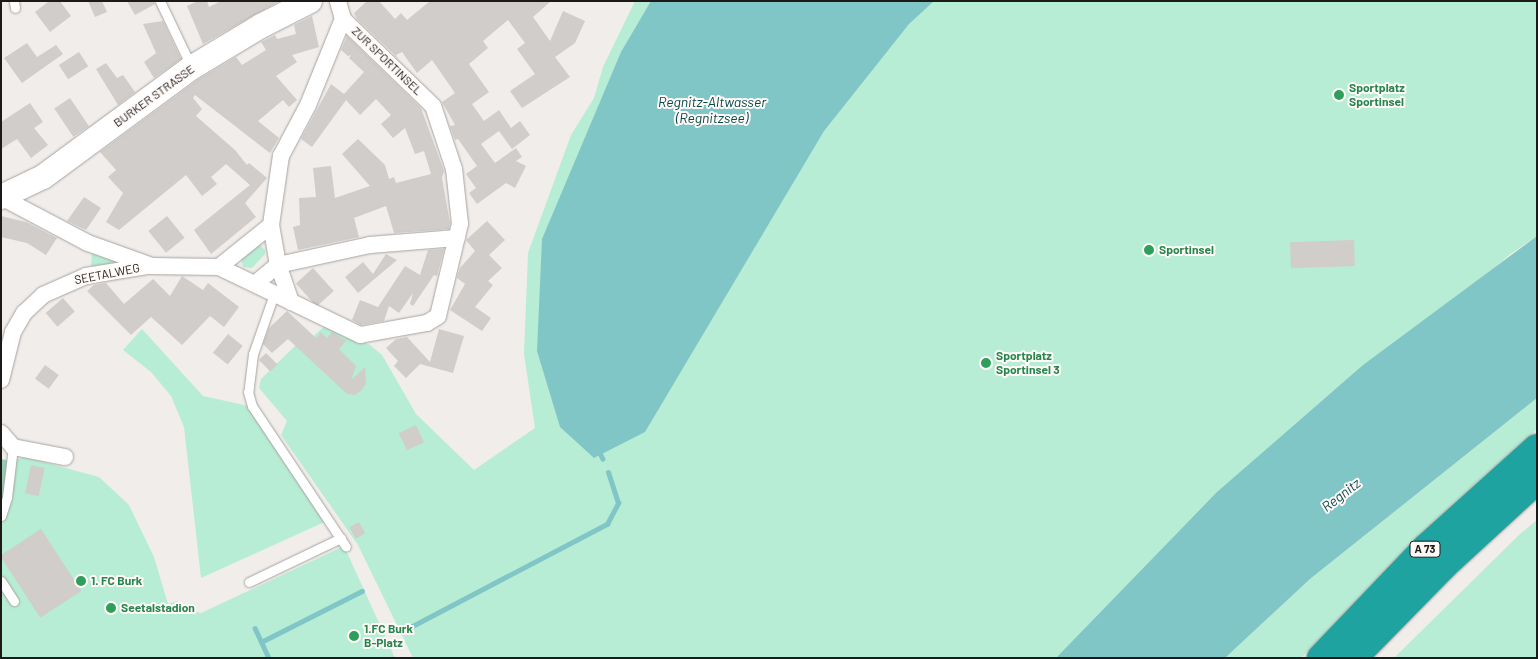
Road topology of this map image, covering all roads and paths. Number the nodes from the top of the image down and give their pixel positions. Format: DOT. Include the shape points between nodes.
graph roads {
  1 [pos="160,1"];
  2 [pos="310,1"];
  3 [pos="338,1"];
  4 [pos="343,19"];
  5 [pos="192,68"];
  6 [pos="1,197"];
  7 [pos="271,225"];
  8 [pos="457,238"];
  9 [pos="278,265"];
  10 [pos="152,266"];
  11 [pos="219,266"];
  12 [pos="255,284"];
  13 [pos="274,294"];
  14 [pos="291,302"];
  15 [pos="1,380"];
  16 [pos="1,433"];
  17 [pos="12,447"];
  18 [pos="1537,448"];
  19 [pos="65,456"];
  20 [pos="1537,480"];
  21 [pos="1,516"];
  22 [pos="342,538"];
  23 [pos="346,547"];
  24 [pos="1,581"];
  25 [pos="249,582"];
  26 [pos="14,601"];
  27 [pos="1321,658"];
  28 [pos="1353,658"];
  1 -- 5 [label="lane"];
  2 -- 5 [label="main road, BURKER STRASSE"];
  3 -- 4 [label="street, ZUR SPORTINSEL"];
  4 -- 7 [label="street" via="308,105 281,156"];
  4 -- 8 [label="street, ZUR SPORTINSEL" via="433,106 454,169 459,200"];
  5 -- 6 [label="main road, BURKER STRASSE" via="42,176"];
  6 -- 10 [label="street" via="88,243"];
  7 -- 9 [label="street"];
  7 -- 11 [label="street"];
  8 -- 9 [label="street" via="370,245"];
  8 -- 14 [label="street, ZUR SPORTINSEL" via="438,316 427,323 360,334"];
  9 -- 12 [label="street"];
  9 -- 14 [label="street"];
  10 -- 11 [label="street"];
  10 -- 15 [label="street, SEETALWEG" via="86,276 43,295 24,313 13,332"];
  11 -- 12 [label="street, ZUR SPORTINSEL"];
  12 -- 13 [label="street, ZUR SPORTINSEL"];
  13 -- 14 [label="street, ZUR SPORTINSEL"];
  13 -- 22 [label="lane" via="253,354 248,392 252,406"];
  16 -- 17 [label="street"];
  17 -- 19 [label="street"];
  17 -- 21 [label="lane" via="7,497"];
  18 -- 27 [label="highway, A 73" via="1426,548"];
  20 -- 28 [label="highway, A 73" via="1443,566"];
  22 -- 23 [label="lane"];
  22 -- 25 [label="lane"];
  24 -- 26 [label="lane"];
}
